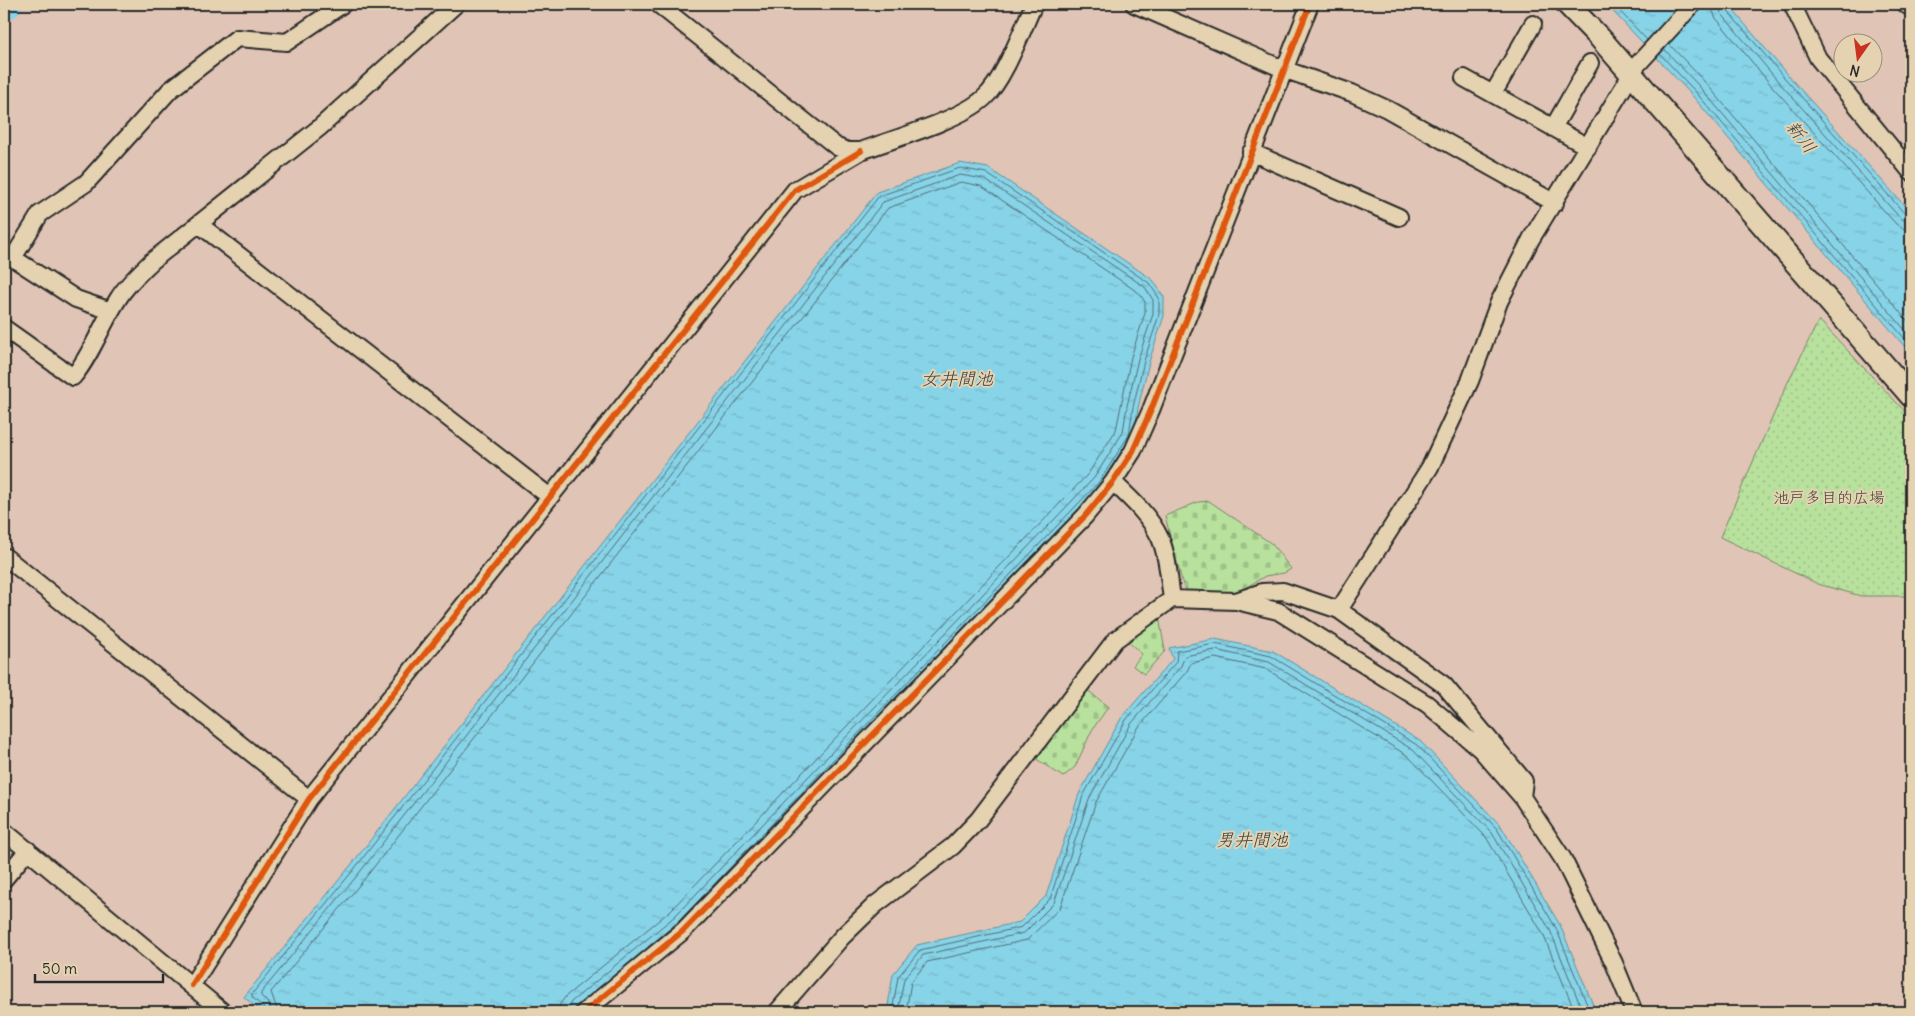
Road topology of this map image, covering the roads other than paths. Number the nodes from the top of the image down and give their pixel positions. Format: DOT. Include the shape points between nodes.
graph roads {
  1 [pos="343,4"];
  2 [pos="456,4"];
  3 [pos="658,4"];
  4 [pos="1034,4"];
  5 [pos="1134,4"];
  6 [pos="1310,4"];
  7 [pos="1567,4"];
  8 [pos="1693,4"];
  9 [pos="1792,4"];
  10 [pos="1905,4"];
  11 [pos="1911,8"];
  12 [pos="1533,24"];
  13 [pos="1590,63"];
  14 [pos="1283,69"];
  15 [pos="1634,70"];
  16 [pos="1464,78"];
  17 [pos="1492,94"];
  18 [pos="1553,128"];
  19 [pos="1588,147"];
  20 [pos="861,151"];
  21 [pos="1251,152"];
  22 [pos="1911,172"];
  23 [pos="1555,203"];
  24 [pos="1399,217"];
  25 [pos="200,225"];
  26 [pos="111,311"];
  27 [pos="4,328"];
  28 [pos="1911,396"];
  29 [pos="1113,482"];
  30 [pos="550,497"];
  31 [pos="4,556"];
  32 [pos="1172,599"];
  33 [pos="1236,601"];
  34 [pos="1339,610"];
  35 [pos="1522,797"];
  36 [pos="310,799"];
  37 [pos="4,831"];
  38 [pos="28,850"];
  39 [pos="4,879"];
  40 [pos="192,985"];
  41 [pos="223,1012"];
  42 [pos="584,1012"];
  43 [pos="777,1012"];
  44 [pos="1634,1012"];
  1 -- 26 [label="street" via="287,42 237,38 170,90 86,183 40,214 13,258 76,300"];
  2 -- 25 [label="street" via="320,128"];
  3 -- 20 [label="street" via="837,147"];
  4 -- 20 [label="street" via="999,78 985,98 967,111"];
  5 -- 14 [label="street"];
  6 -- 14 [label="street"];
  7 -- 15 [label="street"];
  8 -- 15 [label="street"];
  9 -- 22 [label="street" via="1818,58"];
  10 -- 11 [label="street"];
  12 -- 17 [label="street"];
  13 -- 18 [label="street"];
  14 -- 21 [label="street"];
  14 -- 23 [label="street" via="1387,109"];
  15 -- 19 [label="street"];
  15 -- 28 [label="street"];
  16 -- 17 [label="street"];
  17 -- 18 [label="street"];
  18 -- 19 [label="street"];
  19 -- 23 [label="street"];
  20 -- 30 [label="street" via="795,190"];
  21 -- 24 [label="street"];
  21 -- 29 [label="street" via="1151,410 1133,451"];
  23 -- 34 [label="street" via="1513,271 1470,381 1430,467"];
  25 -- 26 [label="street" via="152,261 133,280"];
  25 -- 30 [label="street"];
  26 -- 27 [label="street" via="73,377"];
  29 -- 32 [label="street" via="1138,506 1160,538"];
  29 -- 42 [label="street" via="1085,516 683,932"];
  30 -- 36 [label="street"];
  31 -- 36 [label="street"];
  32 -- 33 [label="street"];
  32 -- 43 [label="street" via="1114,640 978,820 953,846 875,905 842,937"];
  33 -- 34 [label="street" via="1262,592 1283,591"];
  33 -- 35 [label="street" via="1278,610 1427,704 1481,750"];
  34 -- 35 [label="street" via="1444,685 1524,781"];
  35 -- 44 [label="street" via="1563,859"];
  36 -- 40 [label="street"];
  37 -- 38 [label="street"];
  38 -- 39 [label="street"];
  38 -- 40 [label="street"];
  40 -- 41 [label="street"];
}
